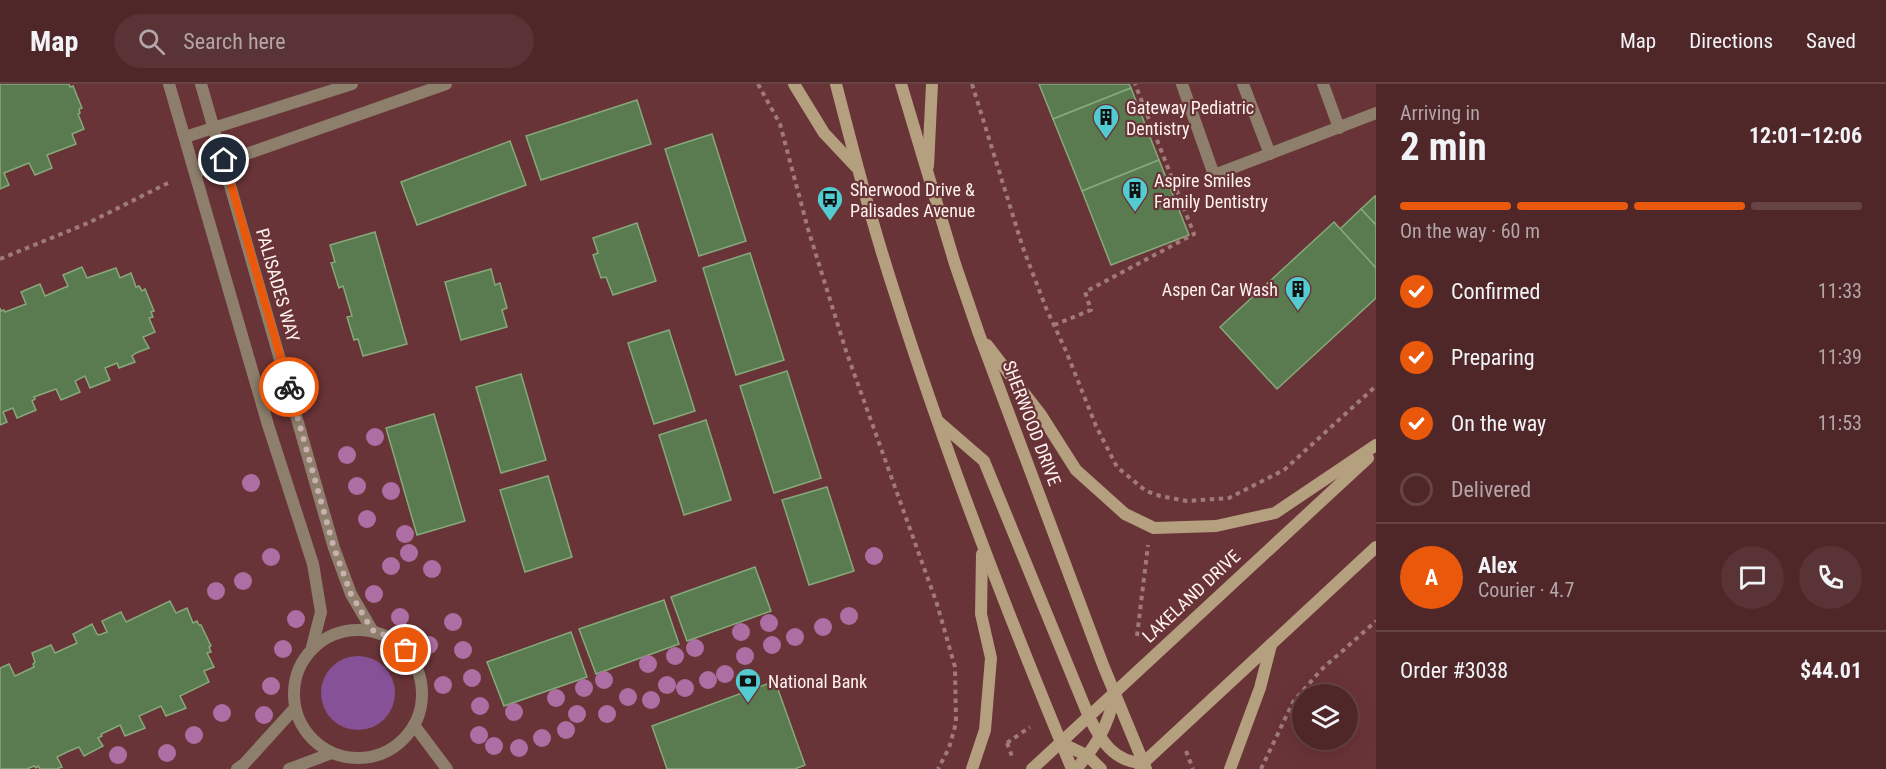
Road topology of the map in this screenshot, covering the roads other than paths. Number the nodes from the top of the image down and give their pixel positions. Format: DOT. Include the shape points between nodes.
graph roads {
  1 [pos="169,84"];
  2 [pos="201,84"];
  3 [pos="352,84"];
  4 [pos="446,84"];
  5 [pos="794,84"];
  6 [pos="836,84"];
  7 [pos="901,84"];
  8 [pos="932,84"];
  9 [pos="1182,84"];
  10 [pos="1243,84"];
  11 [pos="1323,84"];
  12 [pos="1376,113"];
  13 [pos="214,128"];
  14 [pos="1339,128"];
  15 [pos="185,137"];
  16 [pos="1270,154"];
  17 [pos="224,160"];
  18 [pos="858,169"];
  19 [pos="195,172"];
  20 [pos="928,176"];
  21 [pos="979,334"];
  22 [pos="938,422"];
  23 [pos="1376,445"];
  24 [pos="1376,451"];
  25 [pos="982,547"];
  26 [pos="1376,547"];
  27 [pos="372,630"];
  28 [pos="1271,645"];
  29 [pos="312,647"];
  30 [pos="1115,693"];
  31 [pos="294,709"];
  32 [pos="1089,717"];
  33 [pos="414,725"];
  34 [pos="1100,737"];
  35 [pos="1061,743"];
  36 [pos="332,753"];
  37 [pos="1088,756"];
  38 [pos="1142,767"];
  39 [pos="237,769"];
  40 [pos="289,769"];
  41 [pos="447,769"];
  42 [pos="972,769"];
  43 [pos="1032,769"];
  44 [pos="1074,769"];
  45 [pos="1101,769"];
  46 [pos="1230,769"];
  1 -- 15 [label="street"];
  2 -- 13 [label="street, PALISADES WAY"];
  3 -- 13 [label="street"];
  4 -- 17 [label="street"];
  5 -- 18 [label="main road" via="824,133"];
  6 -- 18 [label="main road"];
  7 -- 20 [label="main road, SHERWOOD DRIVE"];
  8 -- 20 [label="main road"];
  9 -- 16 [label="street" via="1214,175"];
  10 -- 16 [label="street"];
  11 -- 14 [label="street"];
  12 -- 14 [label="street"];
  13 -- 15 [label="street"];
  13 -- 17 [label="street, PALISADES WAY"];
  14 -- 16 [label="street"];
  15 -- 19 [label="street"];
  17 -- 19 [label="street"];
  17 -- 27 [label="street, PALISADES WAY" via="334,548 351,594"];
  18 -- 22 [label="main road" via="894,293"];
  19 -- 29 [label="street" via="313,564 321,612"];
  20 -- 21 [label="main road, SHERWOOD DRIVE"];
  21 -- 23 [label="main road" via="1041,415 1076,470 1125,514 1154,528 1216,526 1275,513"];
  21 -- 30 [label="main road, SHERWOOD DRIVE"];
  22 -- 25 [label="main road"];
  22 -- 32 [label="main road" via="984,461"];
  24 -- 30 [label="main road, LAKELAND DRIVE"];
  25 -- 35 [label="main road"];
  25 -- 42 [label="main road" via="981,614 991,658 985,730"];
  26 -- 28 [label="main road"];
  27 -- 29 [label="street" via="350,629 330,635"];
  27 -- 33 [label="street" via="390,637 406,650 417,667 422,687"];
  28 -- 38 [label="main road"];
  28 -- 46 [label="main road" via="1260,688"];
  29 -- 31 [label="street" via="299,665 293,687"];
  30 -- 32 [label="main road, LAKELAND DRIVE"];
  30 -- 34 [label="main road"];
  30 -- 38 [label="main road, SHERWOOD DRIVE"];
  31 -- 36 [label="street" via="302,727"];
  31 -- 39 [label="street"];
  32 -- 34 [label="main road"];
  32 -- 35 [label="main road, LAKELAND DRIVE"];
  33 -- 36 [label="street" via="403,741 387,752 350,758"];
  33 -- 41 [label="street"];
  34 -- 37 [label="main road"];
  34 -- 38 [label="main road" via="1117,756"];
  35 -- 37 [label="main road"];
  35 -- 43 [label="main road, LAKELAND DRIVE"];
  35 -- 44 [label="main road"];
  36 -- 40 [label="street"];
  37 -- 44 [label="main road"];
  37 -- 45 [label="main road"];
}
